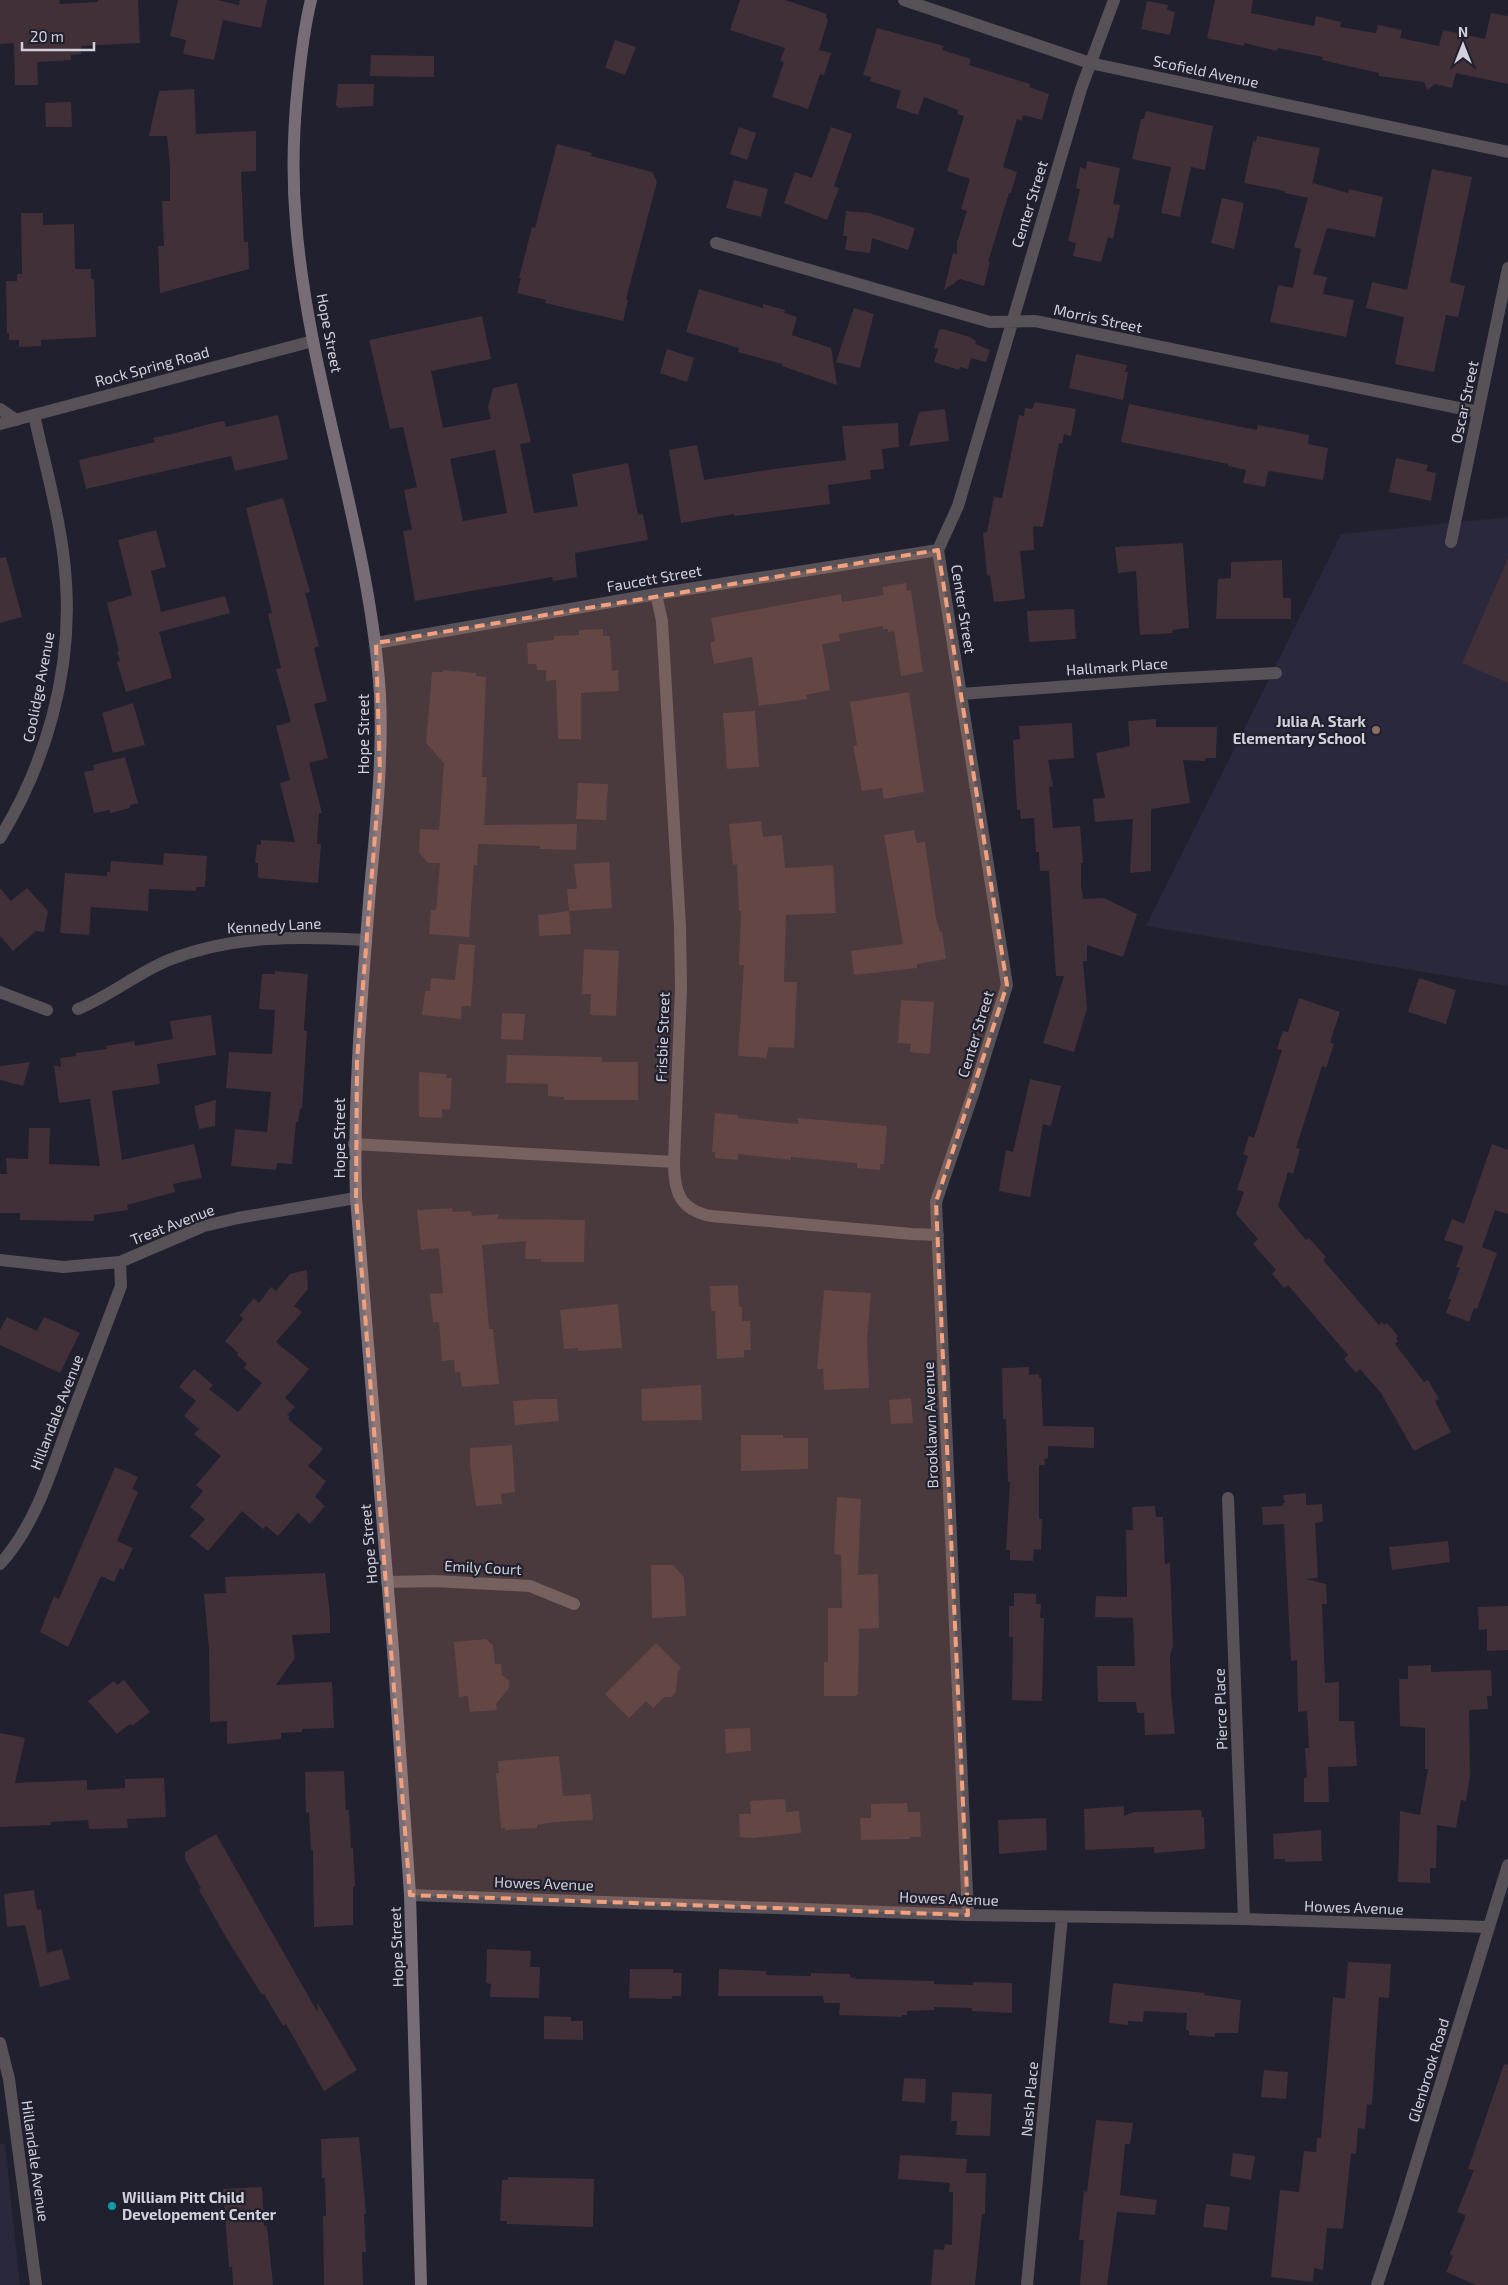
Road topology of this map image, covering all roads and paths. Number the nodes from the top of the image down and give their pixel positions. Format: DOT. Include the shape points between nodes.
graph roads {
  1 [pos="311,0"];
  2 [pos="904,0"];
  3 [pos="1114,0"];
  4 [pos="1090,63"];
  5 [pos="1508,152"];
  6 [pos="716,243"];
  7 [pos="1508,268"];
  8 [pos="1011,322"];
  9 [pos="313,341"];
  10 [pos="0,409"];
  11 [pos="1478,412"];
  12 [pos="34,415"];
  13 [pos="16,420"];
  14 [pos="0,424"];
  15 [pos="1451,542"];
  16 [pos="938,550"];
  17 [pos="656,594"];
  18 [pos="376,643"];
  19 [pos="1276,673"];
  20 [pos="961,694"];
  21 [pos="0,838"];
  22 [pos="366,940"];
  23 [pos="0,992"];
  24 [pos="78,1009"];
  25 [pos="47,1010"];
  26 [pos="354,1144"];
  27 [pos="674,1162"];
  28 [pos="356,1198"];
  29 [pos="938,1235"];
  30 [pos="0,1260"];
  31 [pos="120,1262"];
  32 [pos="1228,1498"];
  33 [pos="0,1564"];
  34 [pos="387,1582"];
  35 [pos="574,1604"];
  36 [pos="1507,1871"];
  37 [pos="410,1894"];
  38 [pos="968,1915"];
  39 [pos="1062,1916"];
  40 [pos="1244,1919"];
  41 [pos="1488,1926"];
  42 [pos="0,2043"];
  43 [pos="36,2285"];
  44 [pos="421,2285"];
  45 [pos="1027,2285"];
  46 [pos="1377,2285"];
  1 -- 9 [label="main road, Hope Street" via="302,50 293,155 296,227"];
  2 -- 4 [label="street, Scofield Avenue"];
  3 -- 4 [label="street, Center Street"];
  4 -- 5 [label="street, Scofield Avenue"];
  4 -- 8 [label="street, Center Street"];
  6 -- 8 [label="street, Morris Street" via="990,322"];
  7 -- 11 [label="street, Oscar Street"];
  8 -- 11 [label="street, Morris Street" via="1035,322"];
  8 -- 16 [label="street, Center Street" via="958,506"];
  9 -- 12 [label="street, Rock Spring Road"];
  9 -- 18 [label="main road, Hope Street" via="361,551"];
  10 -- 13 [label="street"];
  11 -- 15 [label="street, Oscar Street"];
  12 -- 13 [label="street, Rock Spring Road"];
  12 -- 21 [label="street, Coolidge Avenue" via="60,531 66,582 64,650 43,752"];
  13 -- 14 [label="street, Rock Spring Road"];
  16 -- 17 [label="street, Faucett Street"];
  16 -- 20 [label="street, Center Street"];
  17 -- 18 [label="street, Faucett Street"];
  17 -- 27 [label="street, Frisbie Street" via="662,621 680,926 681,989"];
  18 -- 22 [label="main road, Hope Street" via="380,773"];
  19 -- 20 [label="street, Hallmark Place"];
  20 -- 29 [label="street, Center Street" via="1006,985 936,1202"];
  22 -- 24 [label="street, Kennedy Lane" via="256,940 216,946 170,960"];
  22 -- 26 [label="main road, Hope Street"];
  23 -- 25 [label="street"];
  26 -- 27 [label="street"];
  26 -- 28 [label="main road, Hope Street"];
  27 -- 29 [label="street" via="678,1195 692,1210 703,1215"];
  28 -- 31 [label="street, Treat Avenue" via="204,1226"];
  28 -- 34 [label="main road, Hope Street"];
  29 -- 38 [label="street, Brooklawn Avenue"];
  30 -- 31 [label="street, Treat Avenue" via="63,1267"];
  31 -- 33 [label="street, Hillandale Avenue" via="121,1286 44,1489 24,1530"];
  32 -- 40 [label="street, Pierce Place"];
  34 -- 35 [label="street, Emily Court" via="530,1586"];
  34 -- 37 [label="main road, Hope Street"];
  36 -- 41 [label="street, Glenbrook Road"];
  37 -- 38 [label="street, Howes Avenue"];
  37 -- 44 [label="main road, Hope Street"];
  38 -- 39 [label="street, Howes Avenue"];
  39 -- 40 [label="street, Howes Avenue"];
  39 -- 45 [label="street, Nash Place"];
  40 -- 41 [label="street, Howes Avenue"];
  41 -- 46 [label="street, Glenbrook Road"];
  42 -- 43 [label="street, Hillandale Avenue" via="9,2079"];
}
